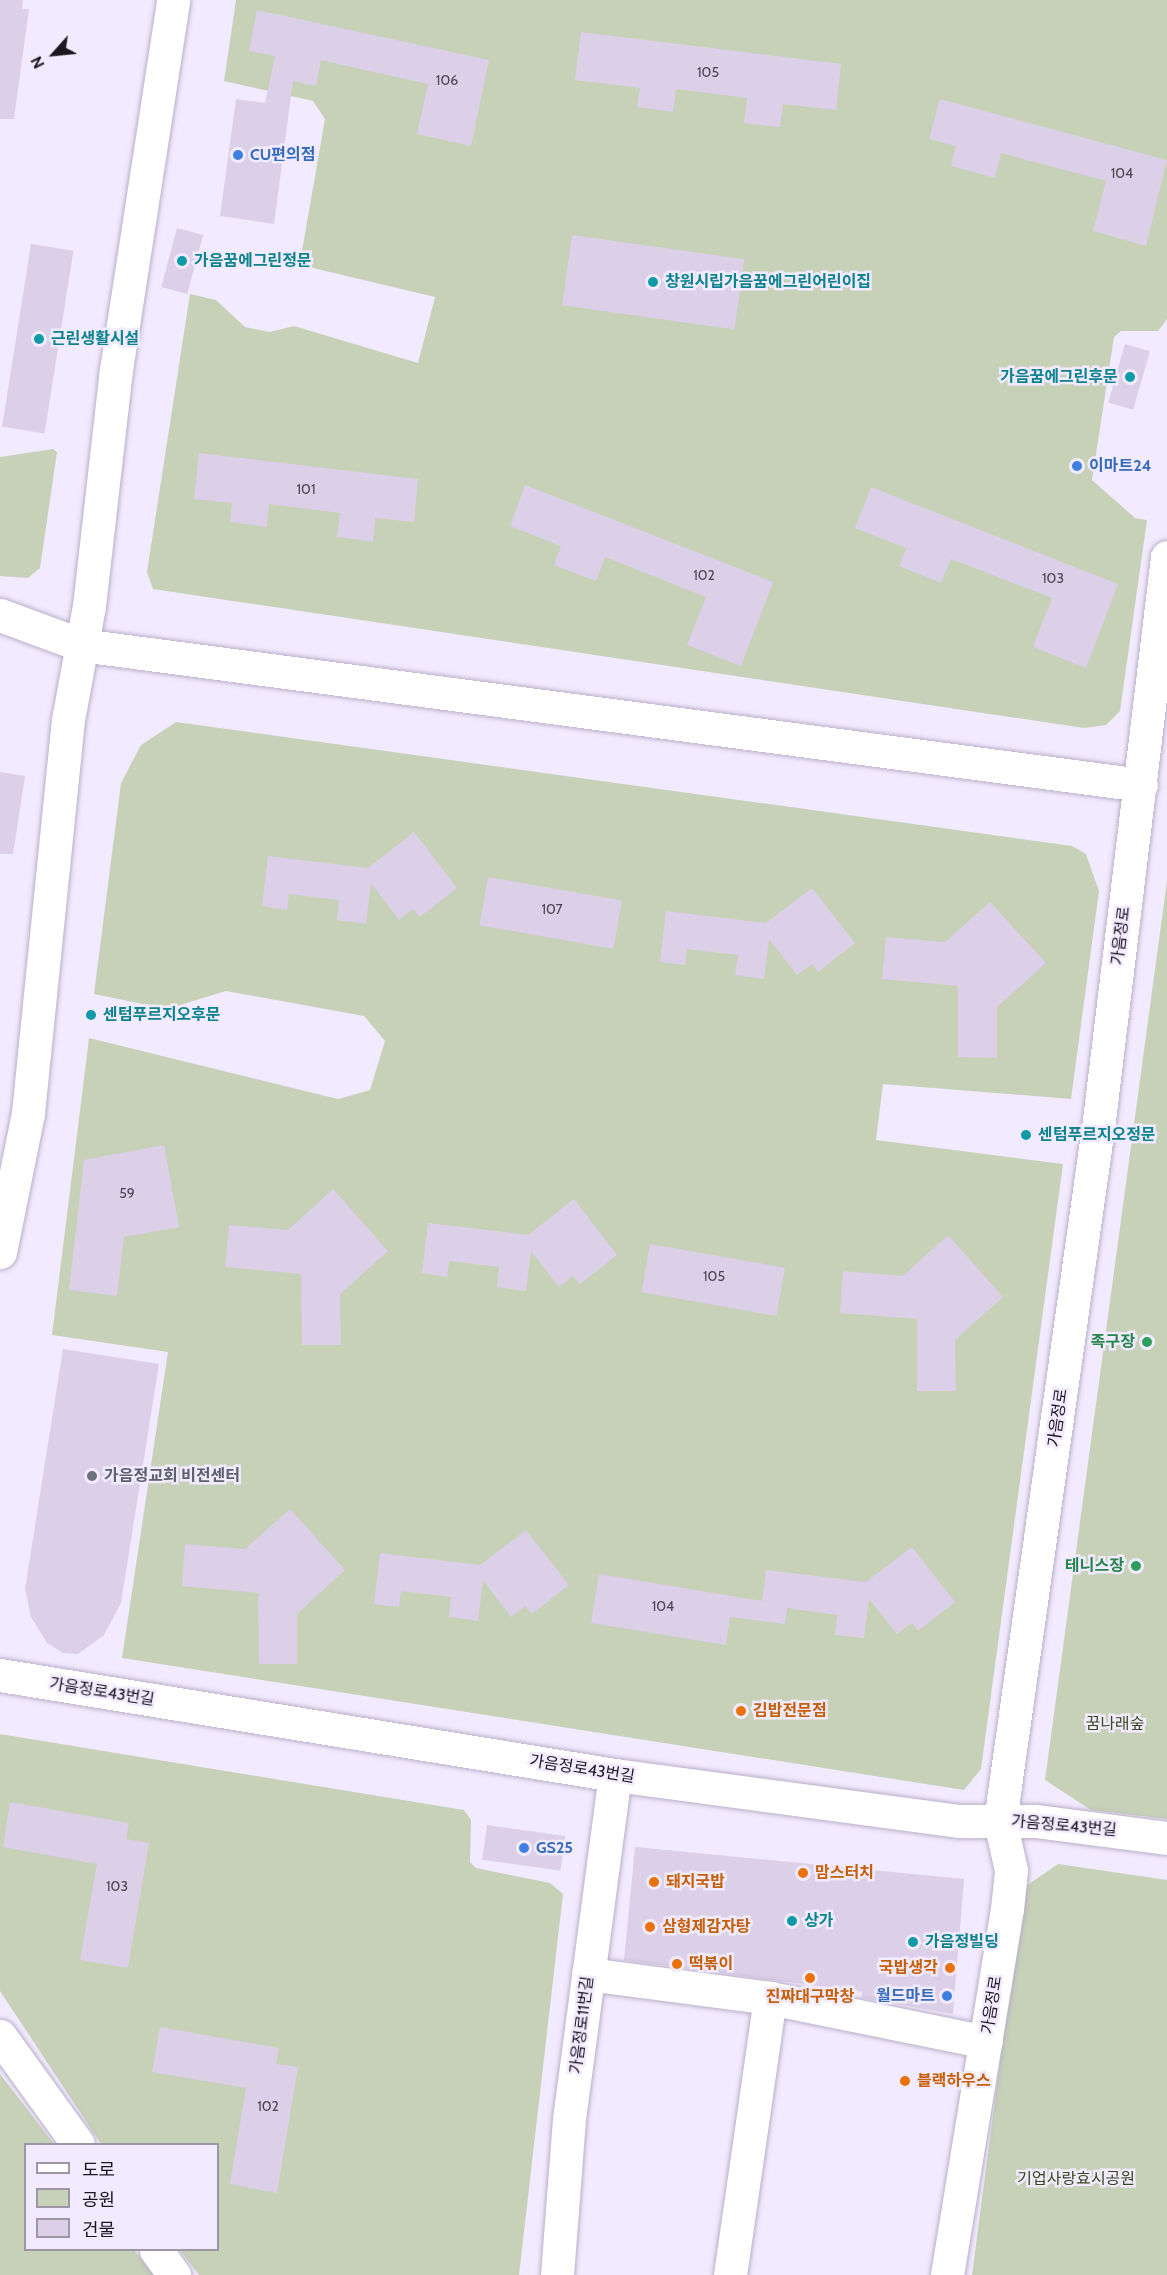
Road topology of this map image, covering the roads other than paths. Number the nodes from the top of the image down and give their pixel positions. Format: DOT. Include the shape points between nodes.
graph roads {
  1 [pos="173,0"];
  2 [pos="1167,557"];
  3 [pos="0,615"];
  4 [pos="81,645"];
  5 [pos="1141,784"];
  6 [pos="0,1252"];
  7 [pos="0,1676"];
  8 [pos="615,1775"];
  9 [pos="1000,1821"];
  10 [pos="1167,1838"];
  11 [pos="588,1974"];
  12 [pos="770,1998"];
  13 [pos="0,2036"];
  14 [pos="986,2042"];
  15 [pos="77,2143"];
  16 [pos="157,2251"];
  17 [pos="174,2275"];
  18 [pos="557,2275"];
  19 [pos="730,2275"];
  20 [pos="947,2275"];
  1 -- 4 [label="street" via="116,370"];
  2 -- 5 [label="street, 가음정로"];
  3 -- 4 [label="street"];
  4 -- 5 [label="street"];
  4 -- 6 [label="street" via="68,720 28,1113"];
  5 -- 9 [label="street, 가음정로"];
  7 -- 8 [label="street, 가음정로43번길"];
  8 -- 9 [label="street, 가음정로43번길" via="960,1821"];
  8 -- 11 [label="street, 가음정로11번길"];
  9 -- 10 [label="street, 가음정로43번길"];
  9 -- 14 [label="street, 가음정로" via="1011,1870"];
  11 -- 12 [label="street"];
  11 -- 18 [label="street, 가음정로11번길"];
  12 -- 14 [label="street"];
  12 -- 19 [label="street"];
  13 -- 15 [label="street"];
  14 -- 20 [label="street, 가음정로"];
  16 -- 17 [label="street"];
}
